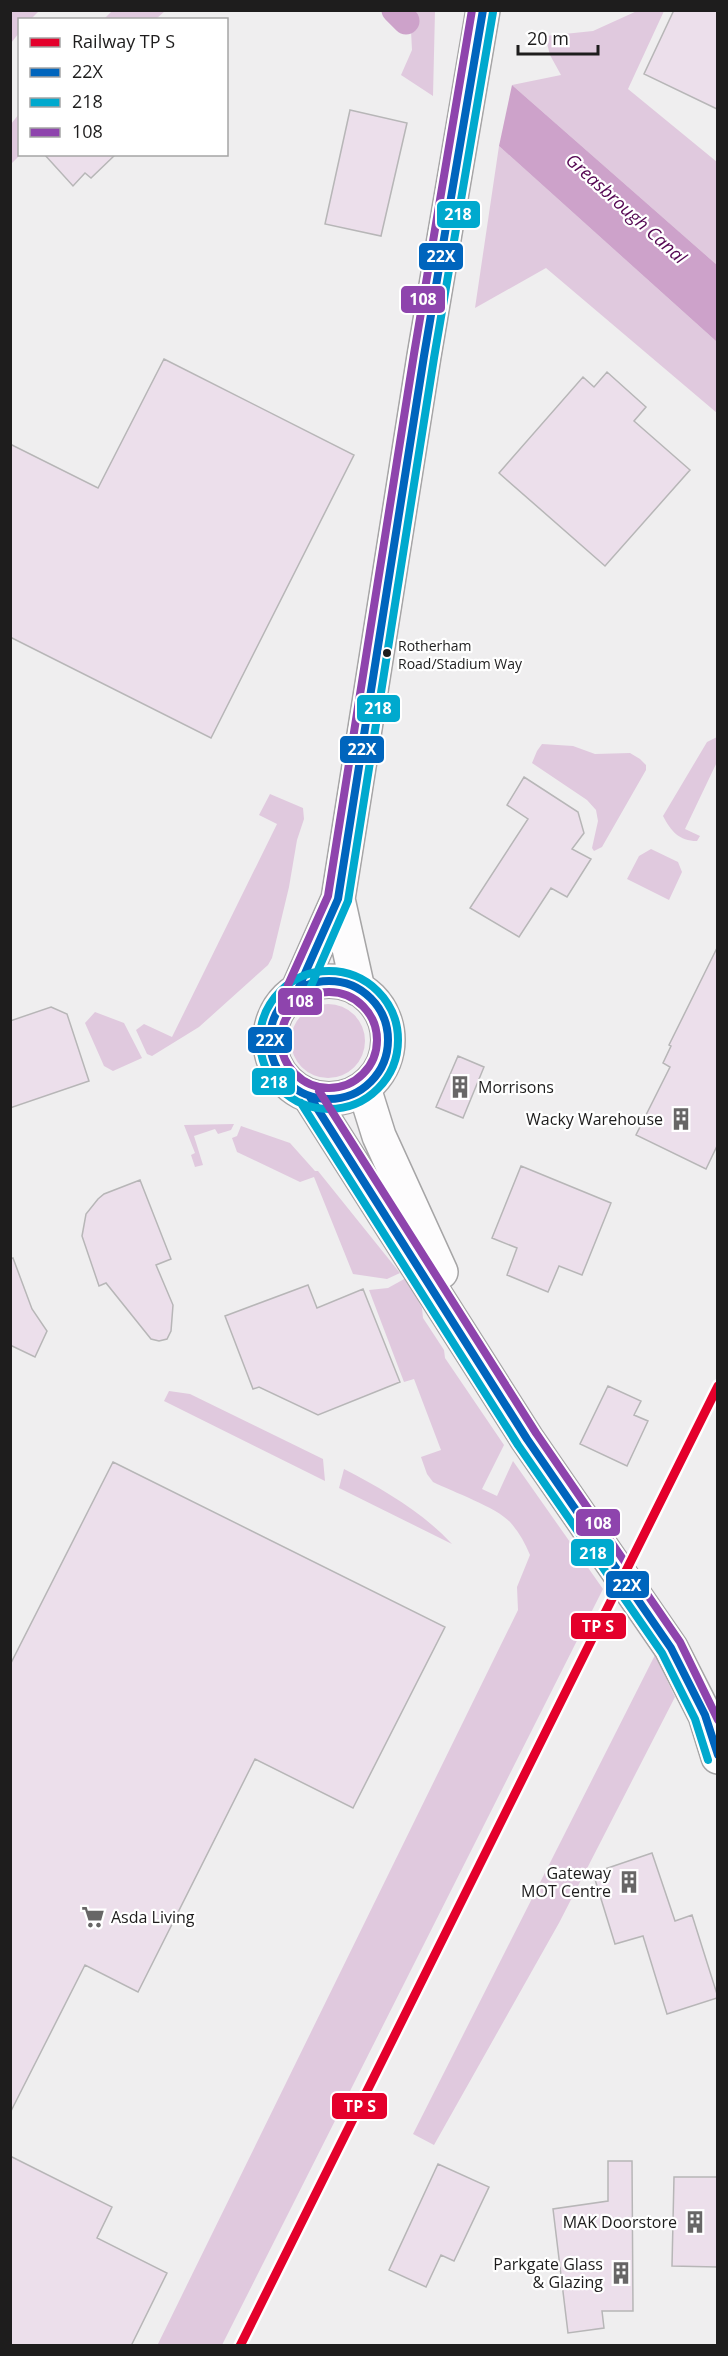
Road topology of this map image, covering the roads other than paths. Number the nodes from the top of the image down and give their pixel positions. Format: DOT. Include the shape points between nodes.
graph roads {
  1 [pos="482,18"];
  2 [pos="338,899"];
  3 [pos="358,988"];
  4 [pos="298,989"];
  5 [pos="364,1088"];
  6 [pos="309,1096"];
  7 [pos="492,1386"];
  8 [pos="717,1757"];
  1 -- 2 [label="main road"];
  2 -- 3 [label="main road"];
  2 -- 4 [label="main road"];
  3 -- 4 [label="main road" via="318,982"];
  3 -- 5 [label="main road" via="375,1003 388,1033 382,1065"];
  4 -- 6 [label="main road" via="279,1008 269,1040 272,1059 281,1076"];
  5 -- 6 [label="main road" via="347,1097 328,1100"];
  5 -- 7 [label="main road" via="379,1136"];
  6 -- 7 [label="main road"];
  7 -- 8 [label="main road" via="670,1648 705,1715"];
}
